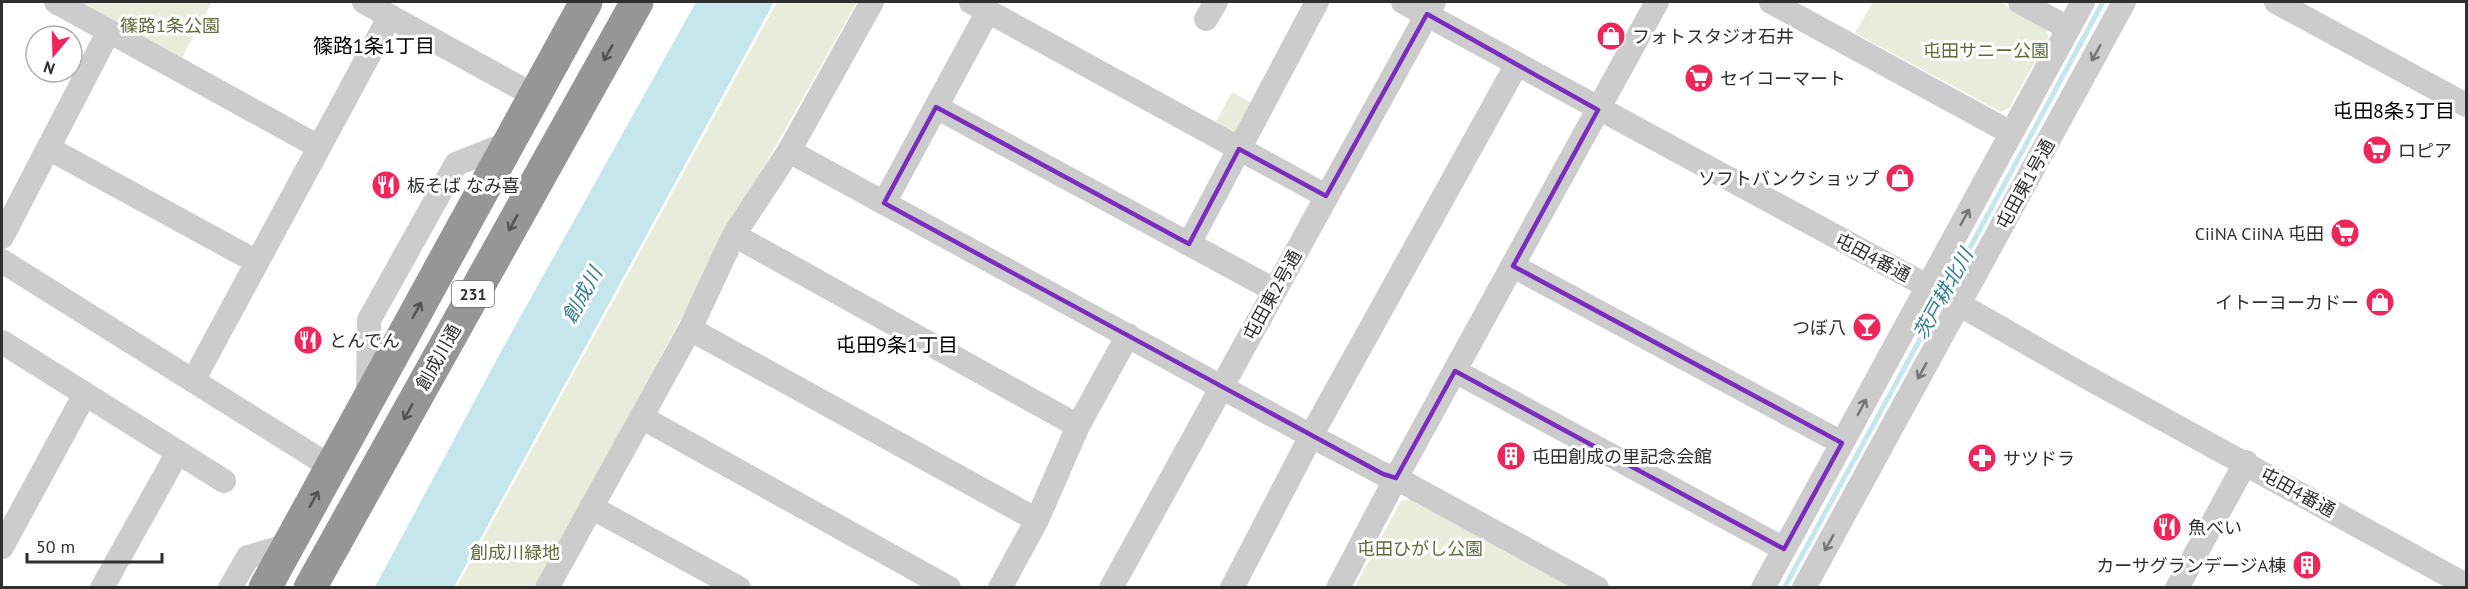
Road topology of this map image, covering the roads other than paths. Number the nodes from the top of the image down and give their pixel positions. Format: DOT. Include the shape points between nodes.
graph roads {
  1 [pos="56,2"];
  2 [pos="364,2"];
  3 [pos="586,2"];
  4 [pos="637,2"];
  5 [pos="872,2"];
  6 [pos="1317,2"];
  7 [pos="1403,2"];
  8 [pos="1657,2"];
  9 [pos="1771,2"];
  10 [pos="2020,2"];
  11 [pos="2083,2"];
  12 [pos="2124,2"];
  13 [pos="2276,2"];
  14 [pos="980,6"];
  15 [pos="1430,8"];
  16 [pos="390,16"];
  17 [pos="2068,28"];
  18 [pos="109,31"];
  19 [pos="1517,64"];
  20 [pos="535,96"];
  21 [pos="2466,105"];
  22 [pos="936,107"];
  23 [pos="1598,110"];
  24 [pos="2011,133"];
  25 [pos="320,147"];
  26 [pos="48,148"];
  27 [pos="1239,148"];
  28 [pos="789,151"];
  29 [pos="1326,196"];
  30 [pos="884,203"];
  31 [pos="734,235"];
  32 [pos="2,237"];
  33 [pos="1189,244"];
  34 [pos="2,261"];
  35 [pos="257,262"];
  36 [pos="1513,266"];
  37 [pos="1274,290"];
  38 [pos="1943,295"];
  39 [pos="690,329"];
  40 [pos="1128,335"];
  41 [pos="2,342"];
  42 [pos="1455,371"];
  43 [pos="193,381"];
  44 [pos="1221,387"];
  45 [pos="85,394"];
  46 [pos="641,417"];
  47 [pos="1078,426"];
  48 [pos="1311,436"];
  49 [pos="1842,443"];
  50 [pos="178,452"];
  51 [pos="2246,462"];
  52 [pos="331,467"];
  53 [pos="1396,478"];
  54 [pos="224,481"];
  55 [pos="591,507"];
  56 [pos="1037,520"];
  57 [pos="289,545"];
  58 [pos="2,547"];
  59 [pos="1784,549"];
  60 [pos="2466,585"];
  61 [pos="102,588"];
  62 [pos="231,588"];
  63 [pos="266,588"];
  64 [pos="310,588"];
  65 [pos="547,588"];
  66 [pos="739,588"];
  67 [pos="949,588"];
  68 [pos="1000,588"];
  69 [pos="1111,588"];
  70 [pos="1232,588"];
  71 [pos="1338,588"];
  72 [pos="1597,588"];
  73 [pos="1763,588"];
  74 [pos="1804,588"];
  75 [pos="2177,588"];
  1 -- 18 [label="street"];
  2 -- 16 [label="street"];
  3 -- 20 [label="highway, 231"];
  4 -- 64 [label="highway, 創成川通 / 231, one-way"];
  5 -- 28 [label="street"];
  6 -- 27 [label="street"];
  7 -- 15 [label="street, 屯田4番通"];
  8 -- 23 [label="street"];
  9 -- 24 [label="street"];
  10 -- 17 [label="street"];
  11 -- 17 [label="street, 屯田東1号通"];
  12 -- 38 [label="street, 屯田東1号通, one-way"];
  13 -- 21 [label="street"];
  14 -- 22 [label="street"];
  14 -- 27 [label="street"];
  15 -- 19 [label="street, 屯田4番通"];
  15 -- 29 [label="street, 屯田東2号通"];
  16 -- 20 [label="street"];
  16 -- 25 [label="street"];
  17 -- 24 [label="street, 屯田東1号通"];
  18 -- 25 [label="street"];
  18 -- 26 [label="street"];
  19 -- 23 [label="street, 屯田4番通"];
  19 -- 48 [label="street"];
  20 -- 52 [label="highway, 231"];
  22 -- 30 [label="street"];
  22 -- 33 [label="street"];
  23 -- 36 [label="street"];
  23 -- 38 [label="street, 屯田4番通"];
  38 -- 24 [label="street, 屯田東1号通, one-way"];
  25 -- 35 [label="street"];
  26 -- 32 [label="street"];
  26 -- 35 [label="street"];
  27 -- 29 [label="street"];
  27 -- 33 [label="street"];
  28 -- 30 [label="street"];
  28 -- 31 [label="street"];
  29 -- 37 [label="street, 屯田東2号通"];
  30 -- 40 [label="street"];
  31 -- 39 [label="street"];
  31 -- 47 [label="street"];
  33 -- 37 [label="street"];
  34 -- 43 [label="street"];
  35 -- 43 [label="street"];
  36 -- 42 [label="street"];
  36 -- 49 [label="street"];
  37 -- 44 [label="street, 屯田東2号通"];
  49 -- 38 [label="street, 屯田東1号通, one-way"];
  38 -- 51 [label="street, 屯田4番通"];
  38 -- 74 [label="street, 屯田東1号通, one-way"];
  39 -- 46 [label="street"];
  39 -- 56 [label="street"];
  40 -- 44 [label="street"];
  40 -- 47 [label="street"];
  41 -- 45 [label="street"];
  42 -- 53 [label="street"];
  42 -- 59 [label="street"];
  43 -- 52 [label="street"];
  44 -- 48 [label="street"];
  44 -- 69 [label="street, 屯田東2号通"];
  45 -- 50 [label="street"];
  45 -- 58 [label="street"];
  46 -- 55 [label="street"];
  46 -- 67 [label="street"];
  47 -- 56 [label="street"];
  48 -- 53 [label="street"];
  48 -- 70 [label="street"];
  49 -- 59 [label="street, 屯田東1号通"];
  50 -- 54 [label="street"];
  50 -- 61 [label="street"];
  51 -- 60 [label="street, 屯田4番通"];
  51 -- 75 [label="street"];
  57 -- 52 [label="highway, 231, one-way"];
  53 -- 71 [label="street"];
  53 -- 72 [label="street"];
  55 -- 65 [label="street"];
  55 -- 66 [label="street"];
  56 -- 68 [label="street"];
  57 -- 62 [label="street" via="248,557"];
  57 -- 63 [label="highway, 231"];
  59 -- 73 [label="street, 屯田東1号通"];
}
